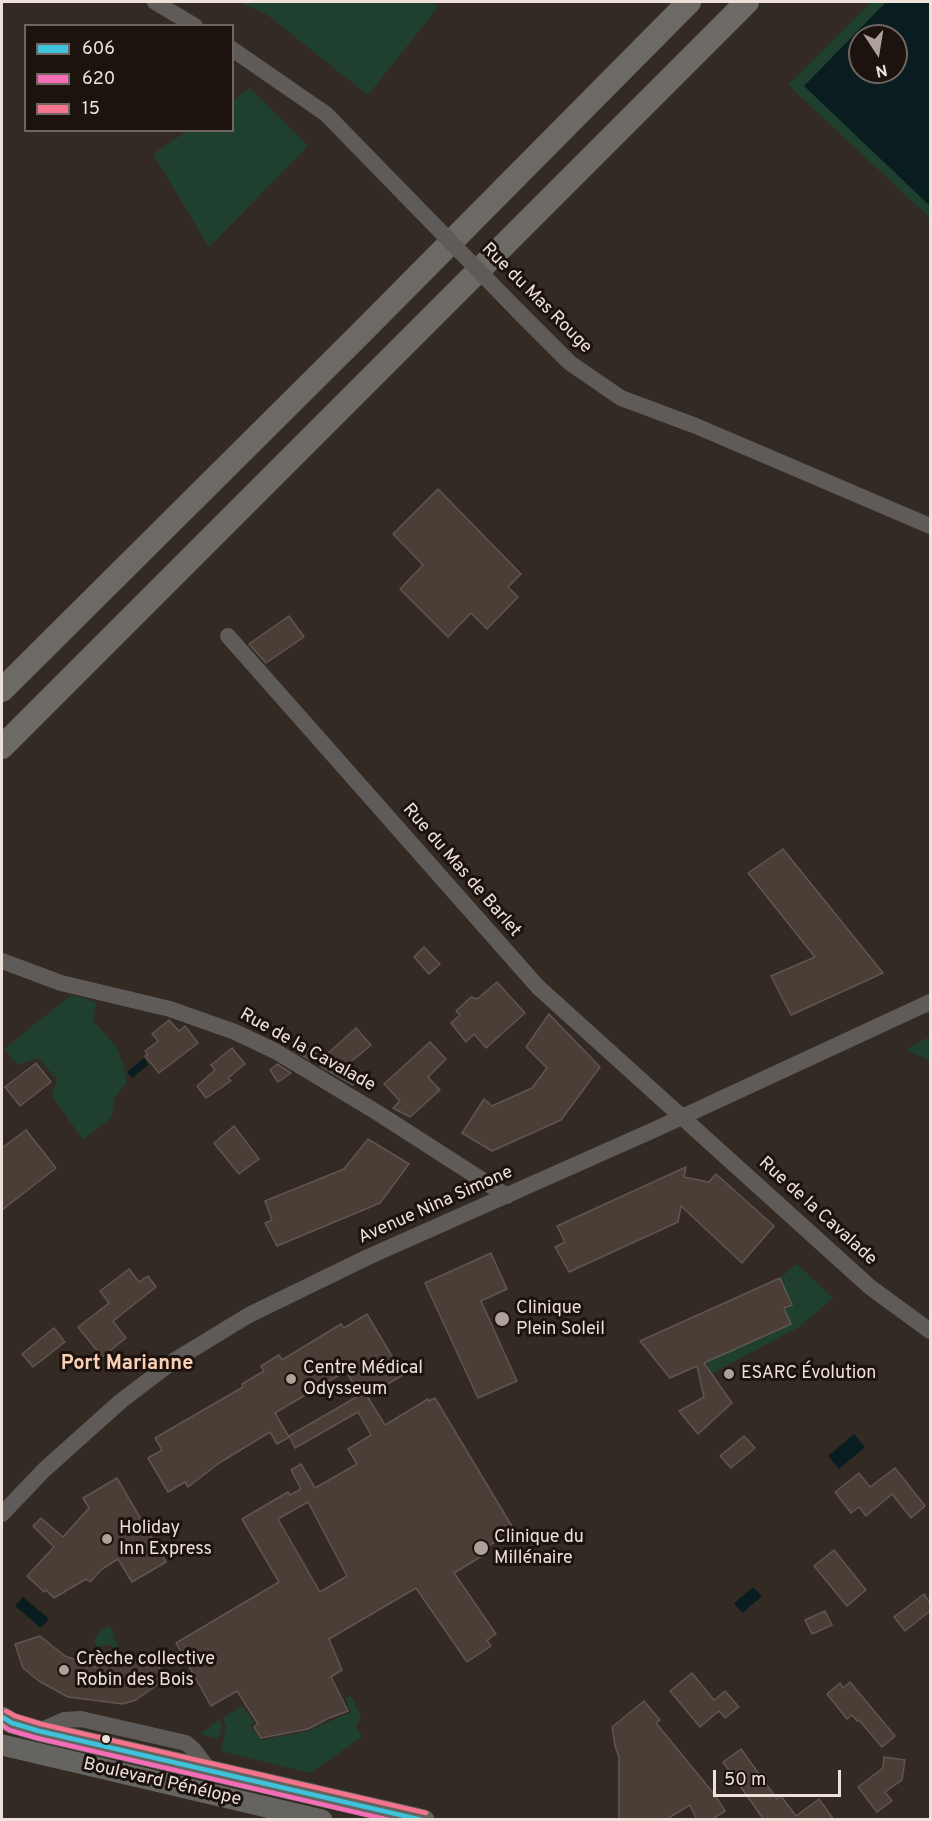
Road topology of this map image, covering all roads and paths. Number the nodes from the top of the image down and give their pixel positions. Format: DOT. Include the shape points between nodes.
graph roads {
  1 [pos="155,2"];
  2 [pos="689,2"];
  3 [pos="747,2"];
  4 [pos="192,24"];
  5 [pos="234,50"];
  6 [pos="930,526"];
  7 [pos="228,636"];
  8 [pos="2,690"];
  9 [pos="2,747"];
  10 [pos="2,961"];
  11 [pos="930,1002"];
  12 [pos="681,1116"];
  13 [pos="507,1196"];
  14 [pos="930,1331"];
  15 [pos="2,1514"];
  16 [pos="2,1717"];
  17 [pos="2,1745"];
  18 [pos="322,1820"];
  19 [pos="424,1820"];
  1 -- 4 [label="street"];
  2 -- 8 [label="highway"];
  3 -- 9 [label="highway"];
  5 -- 6 [label="street, Rue du Mas Rouge, bridge" via="326,114 570,363 621,398"];
  7 -- 12 [label="street, Rue du Mas de Barlet" via="538,987"];
  10 -- 13 [label="street, Rue de la Cavalade" via="61,982 170,1009 235,1032 275,1051 378,1113"];
  11 -- 12 [label="street, Avenue Nina Simone"];
  12 -- 13 [label="street, Avenue Nina Simone"];
  12 -- 14 [label="street, Rue de la Cavalade" via="870,1287"];
  13 -- 15 [label="street, Avenue Nina Simone" via="307,1285 175,1360 95,1423"];
  16 -- 19 [label="main road, Boulevard Pénélope" via="39,1731"];
  17 -- 18 [label="main road, Boulevard Pénélope"];
}
